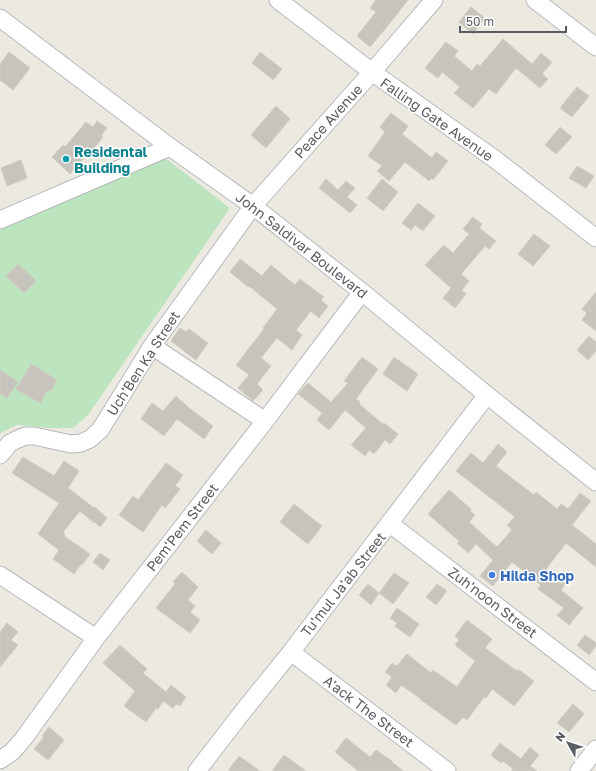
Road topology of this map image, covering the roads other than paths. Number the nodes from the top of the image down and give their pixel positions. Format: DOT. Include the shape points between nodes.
graph roads {
  1 [pos="278,0"];
  2 [pos="434,0"];
  3 [pos="535,0"];
  4 [pos="0,18"];
  5 [pos="596,47"];
  6 [pos="372,72"];
  7 [pos="170,147"];
  8 [pos="253,206"];
  9 [pos="0,220"];
  10 [pos="596,238"];
  11 [pos="362,292"];
  12 [pos="152,346"];
  13 [pos="487,395"];
  14 [pos="265,421"];
  15 [pos="0,455"];
  16 [pos="596,482"];
  17 [pos="389,523"];
  18 [pos="0,575"];
  19 [pos="96,638"];
  20 [pos="290,652"];
  21 [pos="596,682"];
  22 [pos="596,749"];
  23 [pos="0,760"];
  24 [pos="197,771"];
  25 [pos="447,771"];
  26 [pos="579,771"];
  1 -- 6 [label="street, Falling Gate Avenue"];
  2 -- 6 [label="street, Peace Avenue"];
  3 -- 5 [label="street"];
  4 -- 7 [label="street, John Saldivar Boulevard"];
  6 -- 8 [label="street, Peace Avenue"];
  6 -- 10 [label="street, Falling Gate Avenue" via="496,160"];
  7 -- 8 [label="street, John Saldivar Boulevard"];
  7 -- 9 [label="street"];
  8 -- 11 [label="street, John Saldivar Boulevard"];
  8 -- 12 [label="street, Uch'Ben Ka Street"];
  11 -- 13 [label="street, John Saldivar Boulevard"];
  11 -- 14 [label="street, Pem'Pem Street"];
  12 -- 14 [label="street"];
  12 -- 15 [label="street, Uch'Ben Ka Street" via="100,430 90,439 71,444 26,436 10,443"];
  13 -- 16 [label="street, John Saldivar Boulevard"];
  13 -- 17 [label="street, Tu'mul Ja'ab Street"];
  14 -- 19 [label="street, Pem'Pem Street"];
  17 -- 20 [label="street, Tu'mul Ja'ab Street"];
  17 -- 21 [label="street, Zuh'noon Street"];
  18 -- 19 [label="street"];
  19 -- 23 [label="street, Pem'Pem Street" via="24,738 12,752"];
  20 -- 24 [label="street, Tu'mul Ja'ab Street"];
  20 -- 25 [label="street, A'ack The Street"];
  22 -- 26 [label="street"];
}
